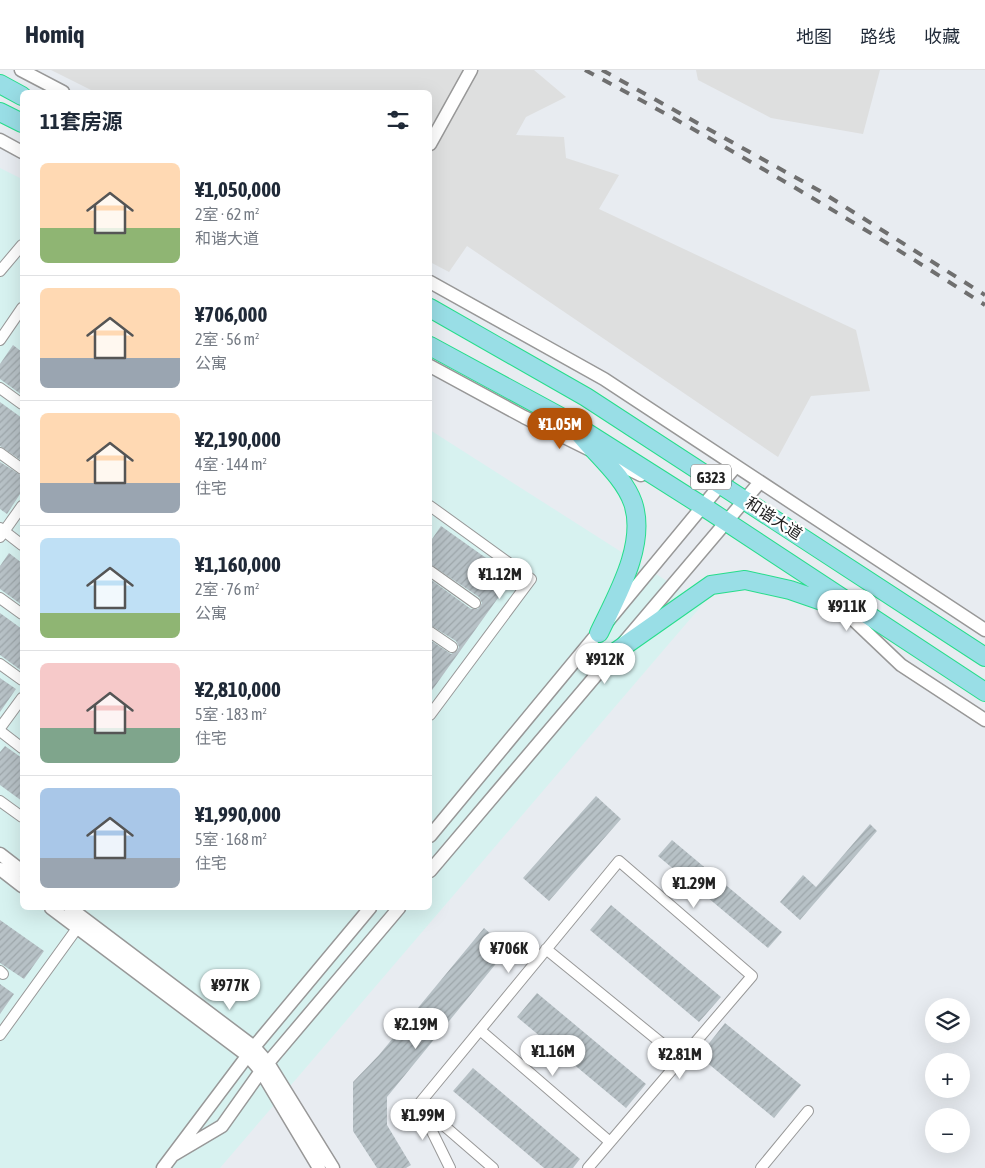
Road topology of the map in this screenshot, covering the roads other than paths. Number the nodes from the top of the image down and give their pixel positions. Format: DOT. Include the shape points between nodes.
graph roads {
  1 [pos="21,70"];
  2 [pos="471,70"];
  3 [pos="0,84"];
  4 [pos="59,90"];
  5 [pos="20,95"];
  6 [pos="0,112"];
  7 [pos="20,123"];
  8 [pos="0,140"];
  9 [pos="432,140"];
  10 [pos="20,152"];
  11 [pos="20,246"];
  12 [pos="0,271"];
  13 [pos="432,283"];
  14 [pos="432,309"];
  15 [pos="20,311"];
  16 [pos="0,340"];
  17 [pos="432,347"];
  18 [pos="432,367"];
  19 [pos="0,388"];
  20 [pos="20,403"];
  21 [pos="570,422"];
  22 [pos="0,453"];
  23 [pos="596,453"];
  24 [pos="736,466"];
  25 [pos="20,468"];
  26 [pos="760,482"];
  27 [pos="722,484"];
  28 [pos="745,499"];
  29 [pos="432,507"];
  30 [pos="704,507"];
  31 [pos="20,508"];
  32 [pos="726,521"];
  33 [pos="1,532"];
  34 [pos="20,544"];
  35 [pos="432,572"];
  36 [pos="0,598"];
  37 [pos="475,603"];
  38 [pos="841,607"];
  39 [pos="20,613"];
  40 [pos="872,618"];
  41 [pos="985,630"];
  42 [pos="432,633"];
  43 [pos="599,633"];
  44 [pos="452,647"];
  45 [pos="614,653"];
  46 [pos="985,657"];
  47 [pos="0,664"];
  48 [pos="20,679"];
  49 [pos="985,692"];
  50 [pos="20,701"];
  51 [pos="432,713"];
  52 [pos="985,720"];
  53 [pos="0,730"];
  54 [pos="20,746"];
  55 [pos="0,802"];
  56 [pos="20,816"];
  57 [pos="432,834"];
  58 [pos="0,854"];
  59 [pos="0,869"];
  60 [pos="20,869"];
  61 [pos="432,869"];
  62 [pos="20,884"];
  63 [pos="54,910"];
  64 [pos="73,910"];
  65 [pos="368,910"];
  66 [pos="397,910"];
  67 [pos="78,927"];
  68 [pos="546,949"];
  69 [pos="480,1030"];
  70 [pos="0,1034"];
  71 [pos="251,1051"];
  72 [pos="681,1059"];
  73 [pos="265,1067"];
  74 [pos="419,1104"];
  75 [pos="808,1111"];
  76 [pos="610,1142"];
  77 [pos="173,1156"];
  78 [pos="163,1168"];
  79 [pos="319,1168"];
  80 [pos="333,1168"];
  81 [pos="450,1168"];
  82 [pos="493,1168"];
  83 [pos="588,1168"];
  84 [pos="761,1168"];
  1 -- 4 [label="street"];
  2 -- 9 [label="street"];
  3 -- 5 [label="highway"];
  6 -- 7 [label="highway"];
  8 -- 10 [label="street"];
  11 -- 12 [label="street"];
  13 -- 24 [label="street" via="604,379"];
  14 -- 27 [label="highway, 和谐大道 / G323" via="586,396"];
  15 -- 16 [label="street"];
  17 -- 21 [label="highway, 和谐大道 / G323"];
  18 -- 23 [label="street"];
  19 -- 20 [label="street"];
  21 -- 23 [label="highway"];
  21 -- 30 [label="highway, 和谐大道 / G323"];
  22 -- 25 [label="street"];
  23 -- 30 [label="street"];
  23 -- 43 [label="highway" via="633,503 637,531 628,573"];
  24 -- 26 [label="street"];
  24 -- 27 [label="street"];
  26 -- 28 [label="street"];
  26 -- 41 [label="street"];
  27 -- 28 [label="highway, 和谐大道 / G323"];
  27 -- 30 [label="street"];
  28 -- 32 [label="street"];
  28 -- 46 [label="highway, 和谐大道 / G323"];
  29 -- 51 [label="street" via="531,579"];
  30 -- 32 [label="highway, 和谐大道 / G323"];
  30 -- 43 [label="street"];
  31 -- 33 [label="street"];
  32 -- 38 [label="street"];
  32 -- 40 [label="highway, 和谐大道 / G323"];
  32 -- 45 [label="street"];
  33 -- 34 [label="street"];
  35 -- 37 [label="street"];
  36 -- 39 [label="street"];
  38 -- 40 [label="highway"];
  38 -- 45 [label="highway" via="790,590 745,580 711,585"];
  38 -- 52 [label="street" via="901,664"];
  40 -- 49 [label="highway, 和谐大道 / G323"];
  42 -- 44 [label="street"];
  43 -- 57 [label="street"];
  45 -- 61 [label="street"];
  47 -- 48 [label="street"];
  50 -- 53 [label="street"];
  53 -- 54 [label="street"];
  55 -- 56 [label="street"];
  58 -- 60 [label="street"];
  59 -- 62 [label="street"];
  63 -- 67 [label="street"];
  64 -- 71 [label="street"];
  65 -- 71 [label="street"];
  66 -- 73 [label="street"];
  67 -- 70 [label="street"];
  67 -- 71 [label="street"];
  68 -- 69 [label="street"];
  68 -- 72 [label="street"];
  68 -- 72 [label="street" via="619,861 752,976"];
  69 -- 74 [label="street"];
  69 -- 76 [label="street"];
  71 -- 73 [label="street"];
  71 -- 77 [label="street"];
  72 -- 76 [label="street"];
  73 -- 77 [label="street" via="222,1126"];
  73 -- 79 [label="street"];
  73 -- 80 [label="street"];
  74 -- 81 [label="street"];
  74 -- 82 [label="street"];
  75 -- 84 [label="street"];
  76 -- 83 [label="street"];
  77 -- 78 [label="street"];
}
